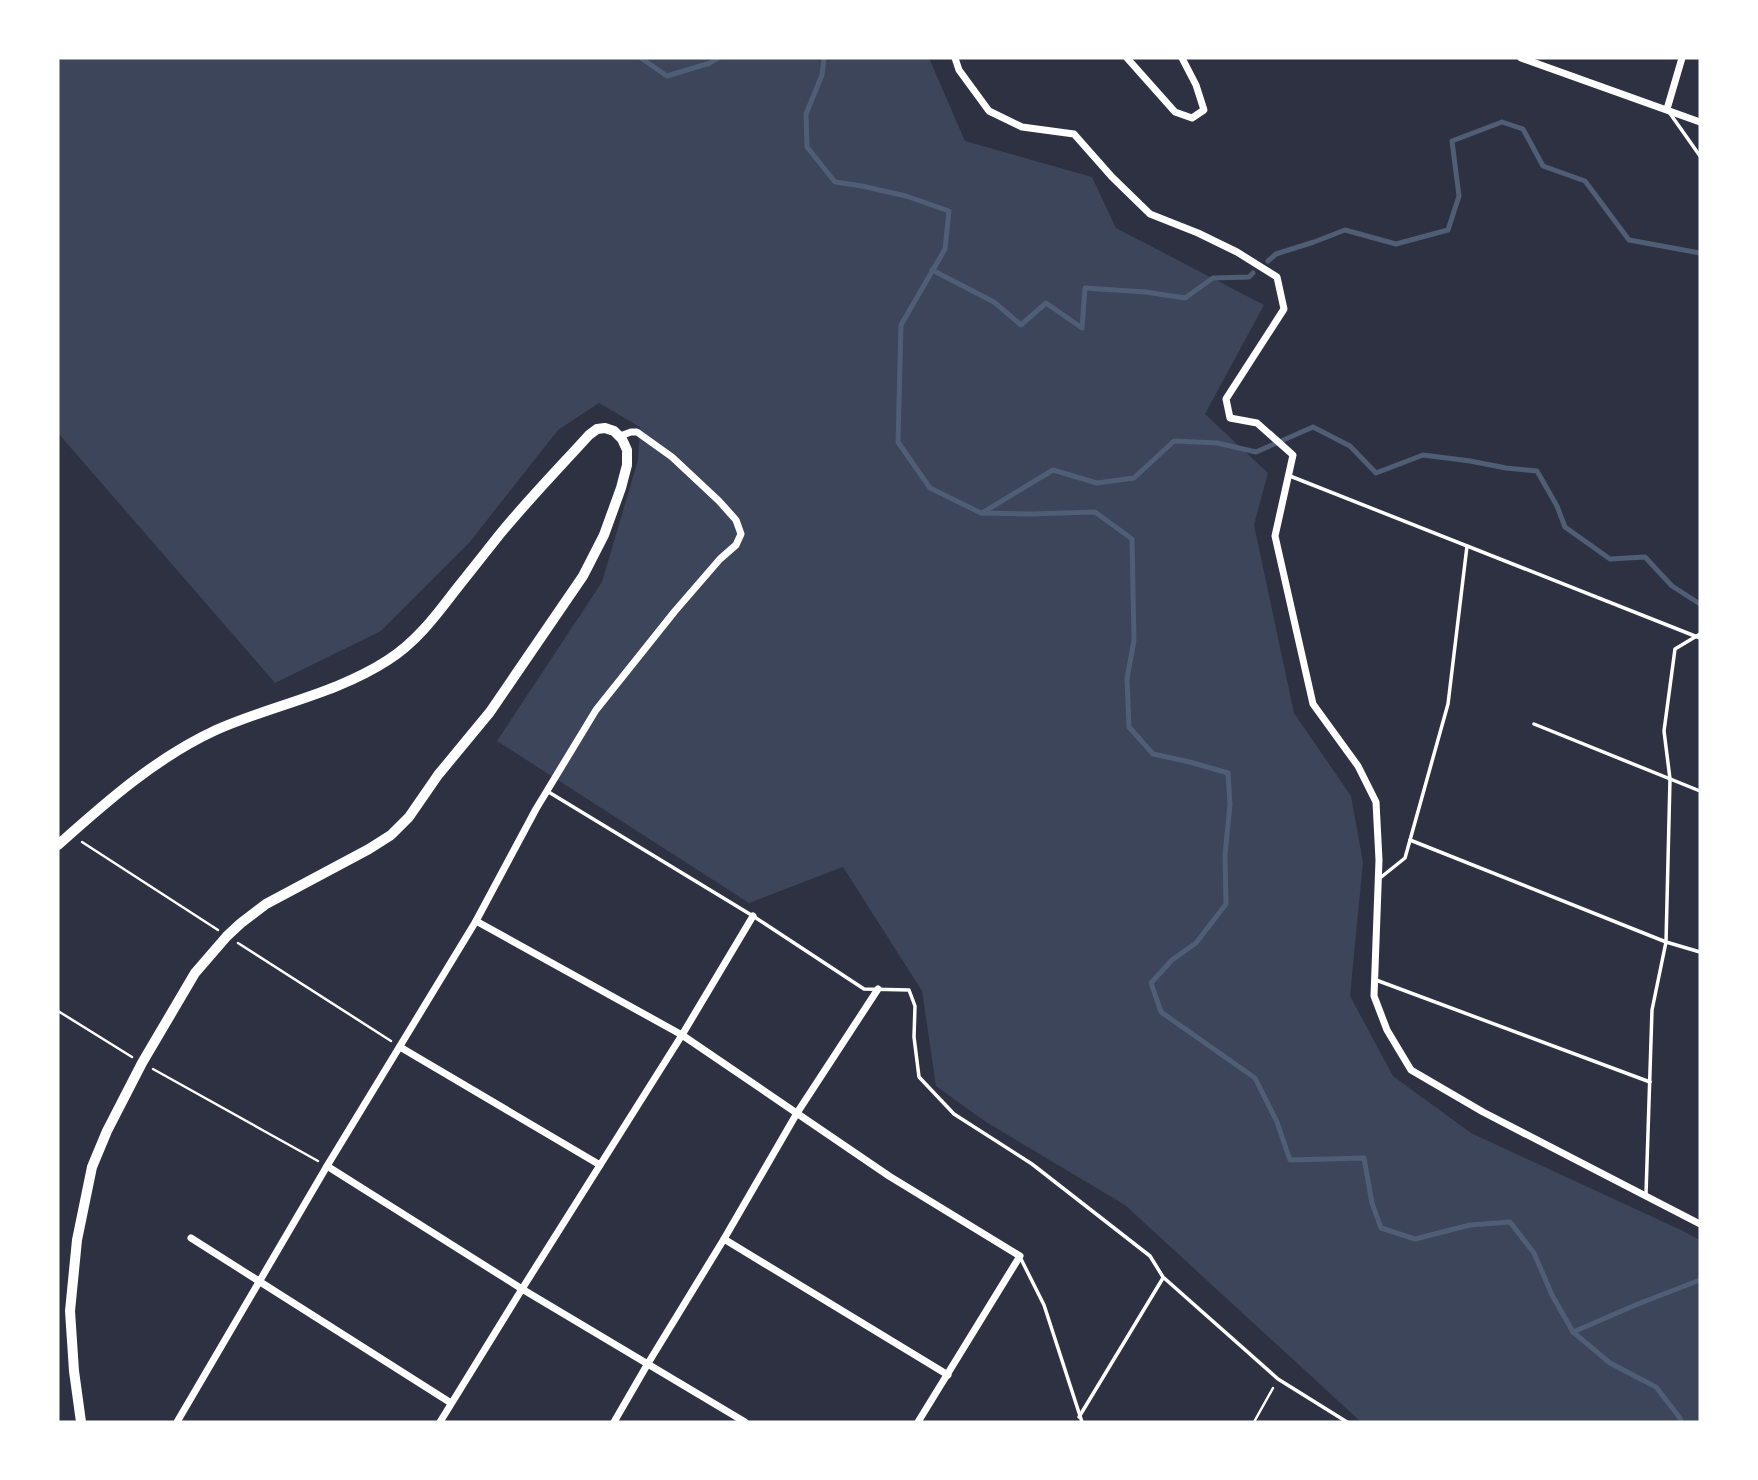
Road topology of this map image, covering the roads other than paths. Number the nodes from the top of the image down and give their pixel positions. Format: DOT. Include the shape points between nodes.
graph roads {
  1 [pos="955,58"];
  2 [pos="1127,58"];
  3 [pos="1182,58"];
  4 [pos="1521,58"];
  5 [pos="1682,58"];
  6 [pos="1667,109"];
  7 [pos="1700,121"];
  8 [pos="1700,156"];
  9 [pos="620,436"];
  10 [pos="1288,476"];
  11 [pos="1467,546"];
  12 [pos="1699,636"];
  13 [pos="1534,724"];
  14 [pos="1670,779"];
  15 [pos="547,791"];
  16 [pos="1700,791"];
  17 [pos="1410,840"];
  18 [pos="58,845"];
  19 [pos="1378,880"];
  20 [pos="753,916"];
  21 [pos="476,921"];
  22 [pos="1666,942"];
  23 [pos="1700,952"];
  24 [pos="1375,980"];
  25 [pos="878,989"];
  26 [pos="682,1035"];
  27 [pos="400,1047"];
  28 [pos="1650,1082"];
  29 [pos="797,1113"];
  30 [pos="600,1165"];
  31 [pos="327,1166"];
  32 [pos="1646,1196"];
  33 [pos="1700,1224"];
  34 [pos="191,1238"];
  35 [pos="724,1240"];
  36 [pos="1020,1256"];
  37 [pos="1163,1278"];
  38 [pos="259,1282"];
  39 [pos="522,1289"];
  40 [pos="647,1365"];
  41 [pos="948,1375"];
  42 [pos="451,1403"];
  43 [pos="1080,1420"];
  44 [pos="81,1422"];
  45 [pos="177,1422"];
  46 [pos="440,1422"];
  47 [pos="614,1422"];
  48 [pos="745,1422"];
  49 [pos="918,1422"];
  50 [pos="1347,1422"];
  1 -- 10 [label="street" via="989,111 1022,127 1074,134 1150,214 1237,252 1277,277 1284,309 1226,399 1230,418 1257,423 1293,455"];
  2 -- 3 [label="street" via="1175,113 1192,118 1204,110"];
  4 -- 6 [label="street"];
  5 -- 6 [label="street"];
  6 -- 7 [label="street"];
  6 -- 8 [label="lane"];
  9 -- 15 [label="street" via="637,432 672,457 719,501 736,520 741,534 596,710"];
  9 -- 18 [label="street" via="605,428 589,435 502,531 431,623 389,660 325,691 216,730 176,751"];
  9 -- 44 [label="street" via="627,450 627,465 604,535 583,576 490,712 391,835 266,904 227,936 195,973 142,1063 92,1167 77,1240 70,1311"];
  10 -- 11 [label="lane"];
  10 -- 19 [label="street" via="1275,536 1312,704 1358,766 1376,802"];
  11 -- 12 [label="lane"];
  11 -- 17 [label="lane" via="1448,704"];
  12 -- 14 [label="lane" via="1675,649 1664,731"];
  13 -- 14 [label="lane"];
  14 -- 16 [label="lane"];
  14 -- 22 [label="lane"];
  15 -- 20 [label="lane"];
  15 -- 21 [label="street"];
  17 -- 19 [label="lane" via="1405,858"];
  17 -- 22 [label="lane"];
  19 -- 24 [label="street"];
  20 -- 25 [label="lane" via="864,989"];
  20 -- 26 [label="street"];
  21 -- 26 [label="street"];
  21 -- 27 [label="street"];
  22 -- 23 [label="lane"];
  22 -- 28 [label="lane" via="1652,1010"];
  24 -- 28 [label="lane"];
  24 -- 32 [label="street" via="1374,996 1387,1030 1411,1070"];
  25 -- 29 [label="street"];
  25 -- 37 [label="lane" via="909,990 915,1006 919,1077 954,1114 1032,1164 1150,1256"];
  26 -- 29 [label="street"];
  26 -- 30 [label="street"];
  27 -- 30 [label="street"];
  27 -- 31 [label="street"];
  28 -- 32 [label="lane"];
  29 -- 35 [label="street"];
  29 -- 36 [label="street"];
  30 -- 39 [label="street"];
  31 -- 38 [label="street"];
  31 -- 39 [label="street"];
  32 -- 33 [label="street"];
  34 -- 38 [label="street"];
  35 -- 40 [label="street"];
  35 -- 41 [label="street"];
  36 -- 41 [label="street"];
  36 -- 43 [label="lane" via="1044,1305"];
  37 -- 43 [label="lane"];
  37 -- 50 [label="lane" via="1278,1379"];
  38 -- 42 [label="street"];
  38 -- 45 [label="street"];
  39 -- 40 [label="street"];
  39 -- 42 [label="street"];
  40 -- 47 [label="street"];
  40 -- 48 [label="street"];
  41 -- 49 [label="street"];
  42 -- 46 [label="street"];
}
